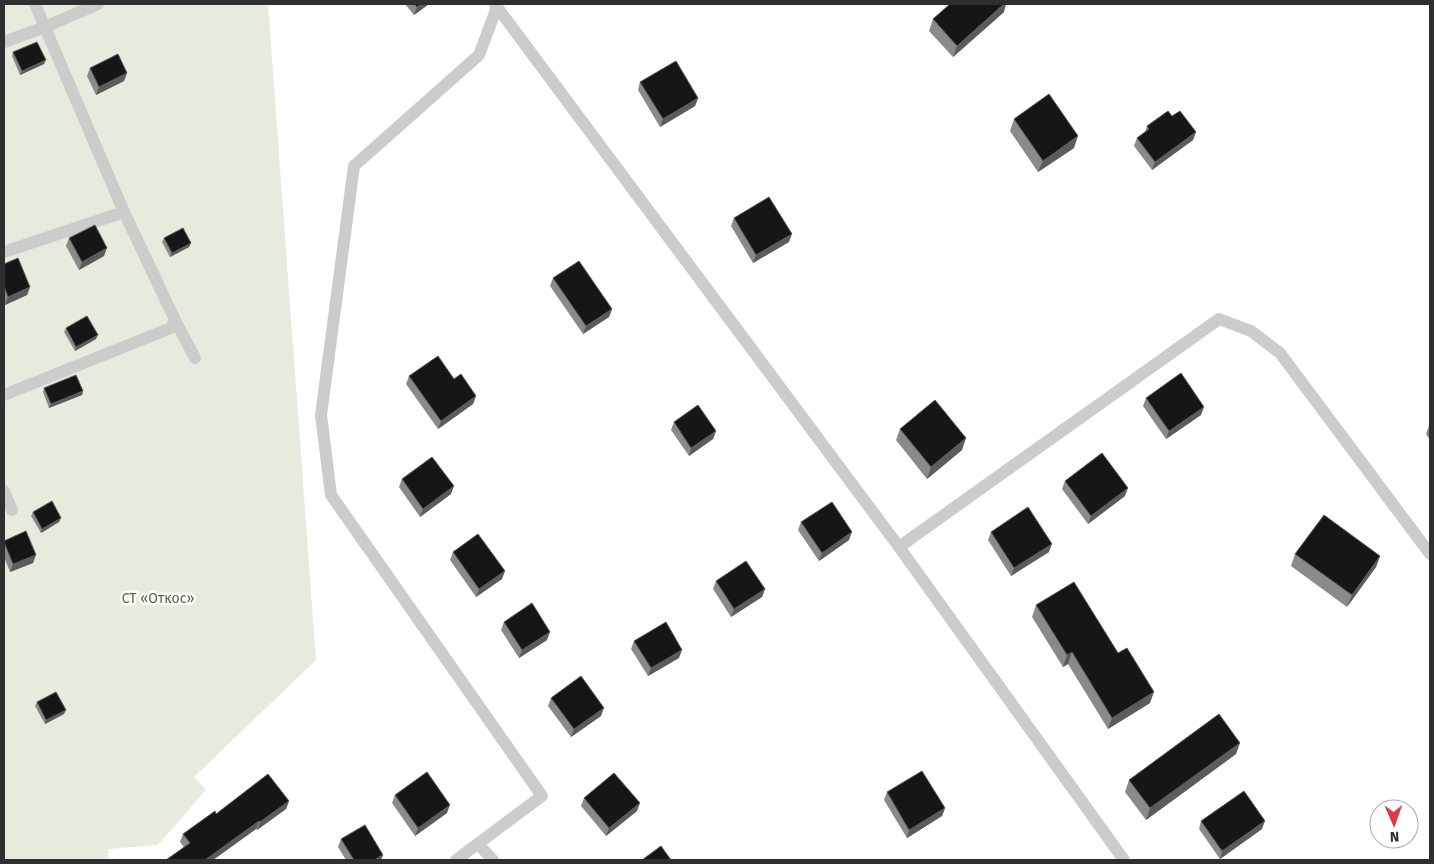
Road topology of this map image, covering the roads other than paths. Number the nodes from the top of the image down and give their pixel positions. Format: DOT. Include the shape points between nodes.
graph roads {
  1 [pos="35,4"];
  2 [pos="98,4"];
  3 [pos="496,5"];
  4 [pos="45,27"];
  5 [pos="4,42"];
  6 [pos="124,212"];
  7 [pos="4,252"];
  8 [pos="175,320"];
  9 [pos="195,358"];
  10 [pos="4,395"];
  11 [pos="4,491"];
  12 [pos="12,510"];
  13 [pos="899,547"];
  14 [pos="1430,554"];
  15 [pos="478,844"];
  16 [pos="456,860"];
  17 [pos="493,860"];
  18 [pos="1124,860"];
  1 -- 4 [label="lane"];
  2 -- 4 [label="lane"];
  3 -- 13 [label="lane"];
  3 -- 15 [label="lane" via="479,55 354,166 321,415 332,495 542,796"];
  4 -- 5 [label="lane"];
  4 -- 6 [label="lane"];
  6 -- 7 [label="lane"];
  6 -- 8 [label="lane"];
  8 -- 9 [label="lane"];
  8 -- 10 [label="lane" via="171,328"];
  11 -- 12 [label="lane"];
  13 -- 14 [label="lane" via="1219,319 1251,331 1280,354"];
  13 -- 18 [label="lane"];
  15 -- 16 [label="lane"];
  15 -- 17 [label="lane"];
}
